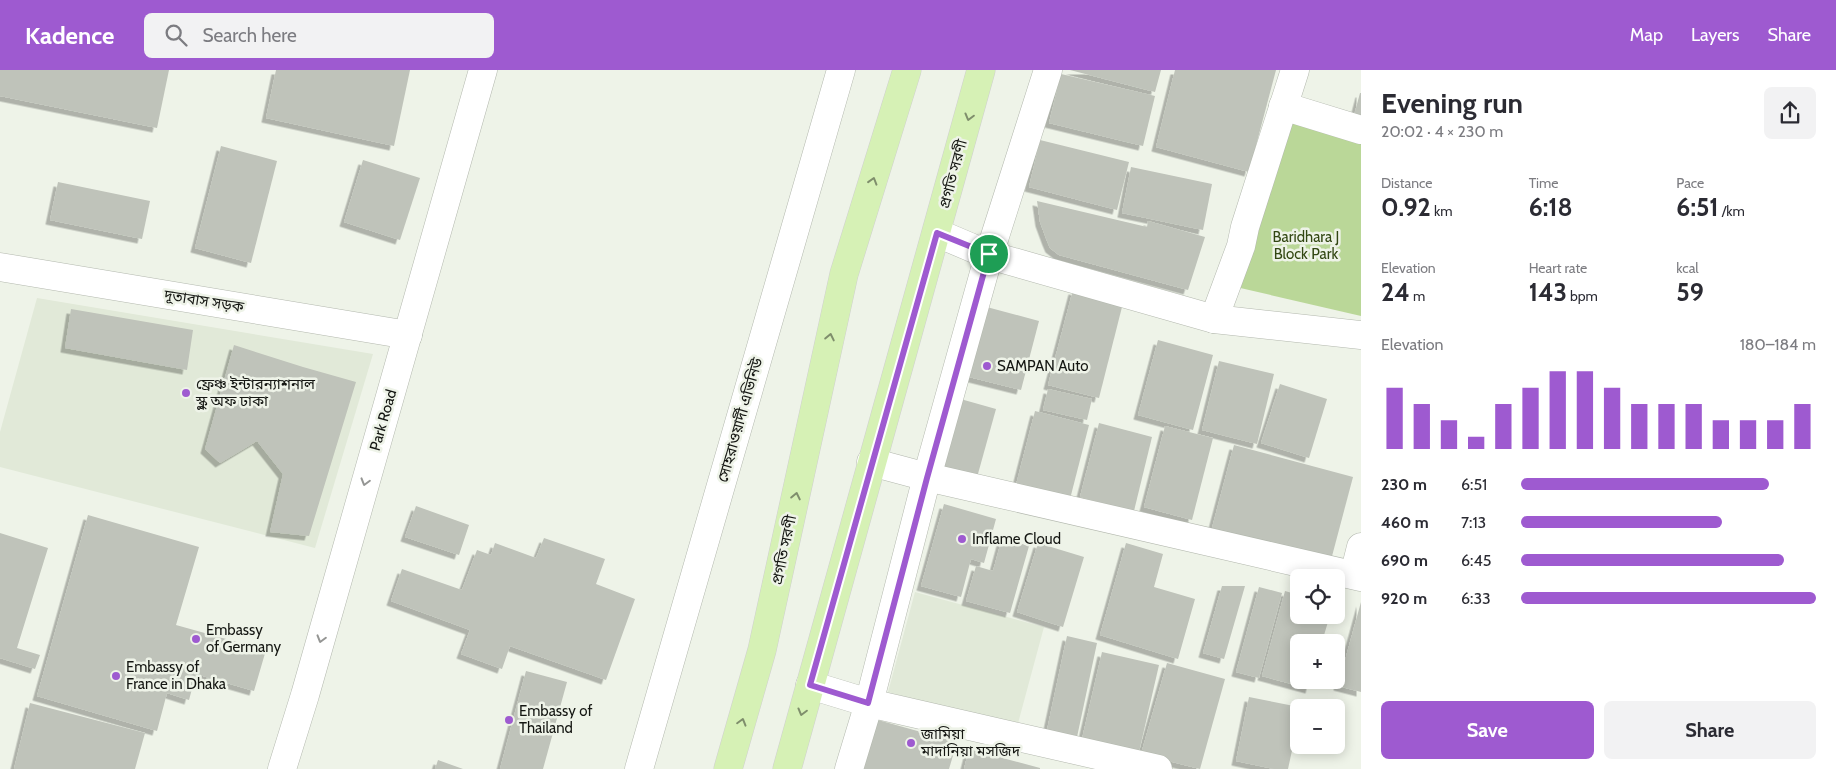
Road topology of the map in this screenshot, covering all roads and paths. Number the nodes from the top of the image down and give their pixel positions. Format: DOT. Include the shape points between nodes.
graph roads {
  1 [pos="483,70"];
  2 [pos="841,70"];
  3 [pos="907,70"];
  4 [pos="981,70"];
  5 [pos="1048,70"];
  6 [pos="1295,70"];
  7 [pos="1283,106"];
  8 [pos="1361,130"];
  9 [pos="937,233"];
  10 [pos="989,254"];
  11 [pos="0,266"];
  12 [pos="1214,319"];
  13 [pos="408,334"];
  14 [pos="1361,335"];
  15 [pos="871,462"];
  16 [pos="927,478"];
  17 [pos="1361,547"];
  18 [pos="1358,576"];
  19 [pos="810,685"];
  20 [pos="868,703"];
  21 [pos="282,769"];
  22 [pos="639,769"];
  23 [pos="728,769"];
  24 [pos="787,769"];
  25 [pos="849,769"];
  26 [pos="1158,769"];
  1 -- 13 [label="street, Park Road"];
  2 -- 22 [label="street, সোহরাওয়ার্দী এভিনিউ"];
  23 -- 3 [label="main road, প্রগতি সরণী, one-way" via="762,650 844,274"];
  4 -- 9 [label="main road, প্রগতি সরণী, one-way"];
  5 -- 10 [label="street"];
  6 -- 7 [label="street"];
  7 -- 8 [label="street"];
  7 -- 12 [label="street" via="1241,246"];
  9 -- 10 [label="street"];
  9 -- 15 [label="main road, প্রগতি সরণী"];
  10 -- 12 [label="street"];
  10 -- 16 [label="street"];
  11 -- 13 [label="street, দূতাবাস সড়ক"];
  12 -- 14 [label="street"];
  13 -- 21 [label="street, Park Road, one-way"];
  15 -- 16 [label="street"];
  15 -- 19 [label="main road, প্রগতি সরণী"];
  16 -- 18 [label="street"];
  16 -- 20 [label="street"];
  17 -- 18 [label="street"];
  19 -- 20 [label="street"];
  19 -- 24 [label="main road, প্রগতি সরণী, one-way"];
  20 -- 25 [label="street"];
  20 -- 26 [label="street"];
}
